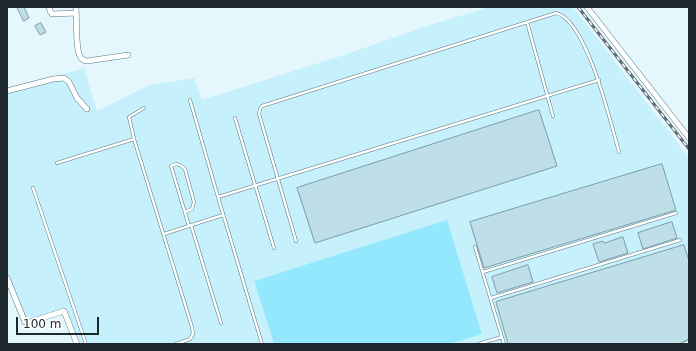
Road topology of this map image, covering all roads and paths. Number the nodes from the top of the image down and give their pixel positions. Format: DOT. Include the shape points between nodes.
graph roads {
  1 [pos="49,7"];
  2 [pos="76,7"];
  3 [pos="587,7"];
  4 [pos="76,13"];
  5 [pos="527,22"];
  6 [pos="128,55"];
  7 [pos="599,80"];
  8 [pos="7,91"];
  9 [pos="547,95"];
  10 [pos="190,100"];
  11 [pos="144,108"];
  12 [pos="87,109"];
  13 [pos="554,116"];
  14 [pos="235,118"];
  15 [pos="689,138"];
  16 [pos="134,139"];
  17 [pos="619,152"];
  18 [pos="58,163"];
  19 [pos="278,178"];
  20 [pos="254,185"];
  21 [pos="33,188"];
  22 [pos="218,197"];
  23 [pos="185,212"];
  24 [pos="676,213"];
  25 [pos="223,215"];
  26 [pos="190,226"];
  27 [pos="164,234"];
  28 [pos="680,240"];
  29 [pos="296,241"];
  30 [pos="475,247"];
  31 [pos="274,248"];
  32 [pos="483,272"];
  33 [pos="7,278"];
  34 [pos="491,298"];
  35 [pos="221,323"];
  36 [pos="502,337"];
  37 [pos="490,342"];
  38 [pos="689,342"];
  39 [pos="76,344"];
  40 [pos="86,344"];
  41 [pos="176,344"];
  42 [pos="262,344"];
  43 [pos="478,344"];
  44 [pos="504,344"];
  45 [pos="683,344"];
  1 -- 4 [label="street" via="52,14"];
  2 -- 4 [label="street"];
  3 -- 15 [label="street"];
  4 -- 6 [label="street" via="79,53 83,60"];
  5 -- 7 [label="lane" via="556,13 567,18 586,49"];
  5 -- 9 [label="lane"];
  5 -- 19 [label="lane" via="264,105 259,114"];
  7 -- 9 [label="lane"];
  7 -- 17 [label="lane"];
  8 -- 12 [label="street" via="64,78"];
  9 -- 13 [label="lane"];
  9 -- 19 [label="lane"];
  10 -- 22 [label="lane"];
  11 -- 16 [label="lane" via="129,117"];
  14 -- 20 [label="lane"];
  16 -- 18 [label="lane"];
  16 -- 27 [label="lane"];
  19 -- 20 [label="lane"];
  19 -- 29 [label="lane"];
  20 -- 22 [label="lane"];
  20 -- 31 [label="lane"];
  21 -- 40 [label="lane"];
  22 -- 25 [label="lane"];
  23 -- 23 [label="lane" via="192,208 194,202 185,169 176,164 171,166"];
  23 -- 26 [label="lane"];
  24 -- 32 [label="lane"];
  25 -- 26 [label="lane"];
  25 -- 42 [label="lane"];
  26 -- 27 [label="lane"];
  26 -- 35 [label="lane"];
  27 -- 41 [label="lane" via="193,334 190,339"];
  28 -- 34 [label="lane"];
  30 -- 32 [label="lane"];
  32 -- 34 [label="lane"];
  33 -- 39 [label="street" via="25,322 64,311"];
  34 -- 36 [label="lane"];
  36 -- 37 [label="lane"];
  36 -- 44 [label="lane"];
  37 -- 43 [label="lane"];
  38 -- 45 [label="lane"];
}
